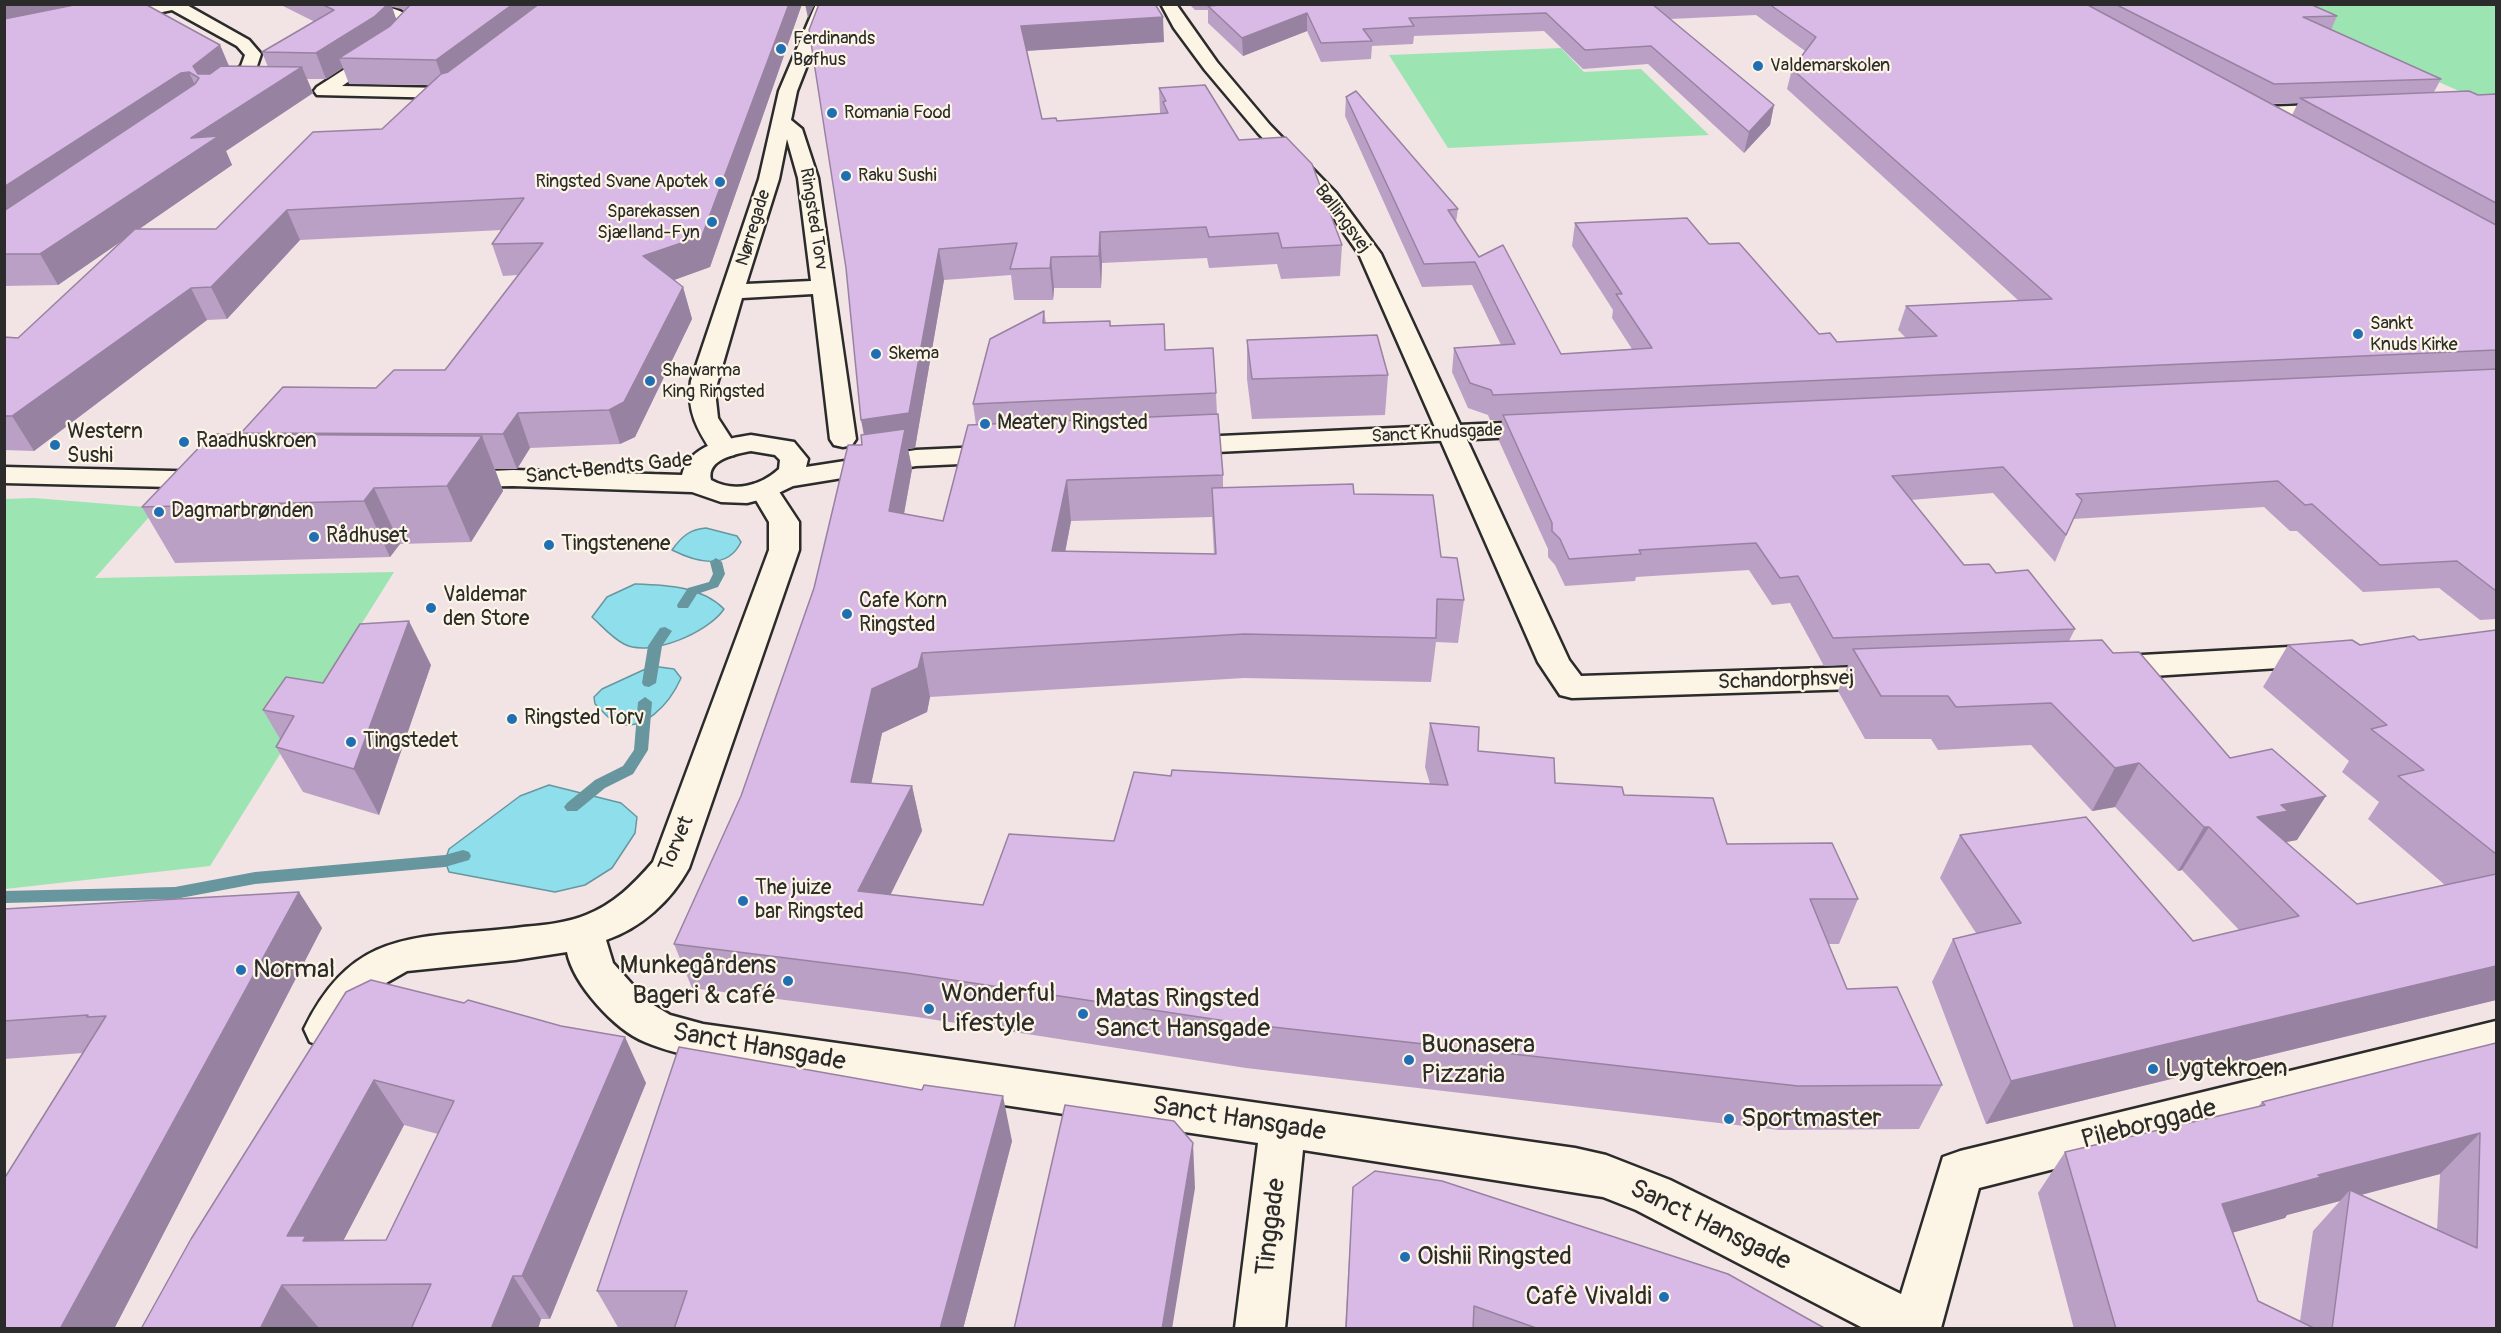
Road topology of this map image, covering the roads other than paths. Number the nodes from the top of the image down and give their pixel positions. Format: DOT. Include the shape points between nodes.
graph roads {
  1 [pos="367,4"];
  2 [pos="824,4"];
  3 [pos="175,5"];
  4 [pos="1182,13"];
  5 [pos="95,21"];
  6 [pos="474,74"];
  7 [pos="252,85"];
  8 [pos="309,86"];
  9 [pos="332,86"];
  10 [pos="2232,97"];
  11 [pos="2354,108"];
  12 [pos="2262,112"];
  13 [pos="783,123"];
  14 [pos="2292,129"];
  15 [pos="823,287"];
  16 [pos="734,292"];
  17 [pos="1572,427"];
  18 [pos="1451,434"];
  19 [pos="843,440"];
  20 [pos="1154,447"];
  21 [pos="1035,453"];
  22 [pos="709,464"];
  23 [pos="781,474"];
  24 [pos="4,475"];
  25 [pos="237,480"];
  26 [pos="426,480"];
  27 [pos="2359,653"];
  28 [pos="2071,670"];
  29 [pos="1918,676"];
  30 [pos="584,933"];
  31 [pos="2496,1039"];
  32 [pos="303,1069"];
  33 [pos="1283,1126"];
  34 [pos="1260,1329"];
  35 [pos="1915,1329"];
  1 -- 9 [label="street" via="408,22 411,27 391,46"];
  2 -- 13 [label="street, Nørregade" via="788,91"];
  3 -- 5 [label="street"];
  3 -- 7 [label="street" via="243,43 253,54 249,68 222,90"];
  4 -- 18 [label="street, Bøllingsvej" via="1211,66 1329,197 1370,255"];
  6 -- 9 [label="street" via="450,93 323,91"];
  8 -- 9 [label="street"];
  10 -- 12 [label="street"];
  11 -- 12 [label="street"];
  12 -- 14 [label="street"];
  13 -- 15 [label="street, Ringsted Torv" via="793,129 808,176"];
  13 -- 16 [label="street, Nørregade" via="770,179"];
  15 -- 16 [label="street, Ringsted Torv"];
  15 -- 19 [label="street, Ringsted Torv" via="834,400"];
  16 -- 22 [label="street, Nørregade" via="701,394"];
  17 -- 18 [label="street, Sanct Knudsgade"];
  18 -- 20 [label="street, Sanct Knudsgade"];
  18 -- 29 [label="street, Schandorphsvej" via="1554,662 1572,687"];
  21 -- 23 [label="street" via="916,458 878,466"];
  22 -- 23 [label="street" via="717,494 732,495"];
  22 -- 23 [label="street" via="763,443 784,448"];
  22 -- 26 [label="street, Sanct Bendts Gade"];
  23 -- 30 [label="street, Torvet" via="784,550 774,586 670,868 656,889 633,910"];
  24 -- 25 [label="street"];
  27 -- 28 [label="street"];
  30 -- 32 [label="street, Torvet" via="554,940 395,958 370,972 346,993"];
  30 -- 33 [label="street, Sanct Hansgade" via="589,958 598,975 632,1013 658,1029 703,1042"];
  31 -- 35 [label="street, Pileborggade" via="1960,1172"];
  33 -- 34 [label="street, Tinggade"];
  33 -- 35 [label="street, Sanct Hansgade" via="1606,1176 1653,1195"];
}
